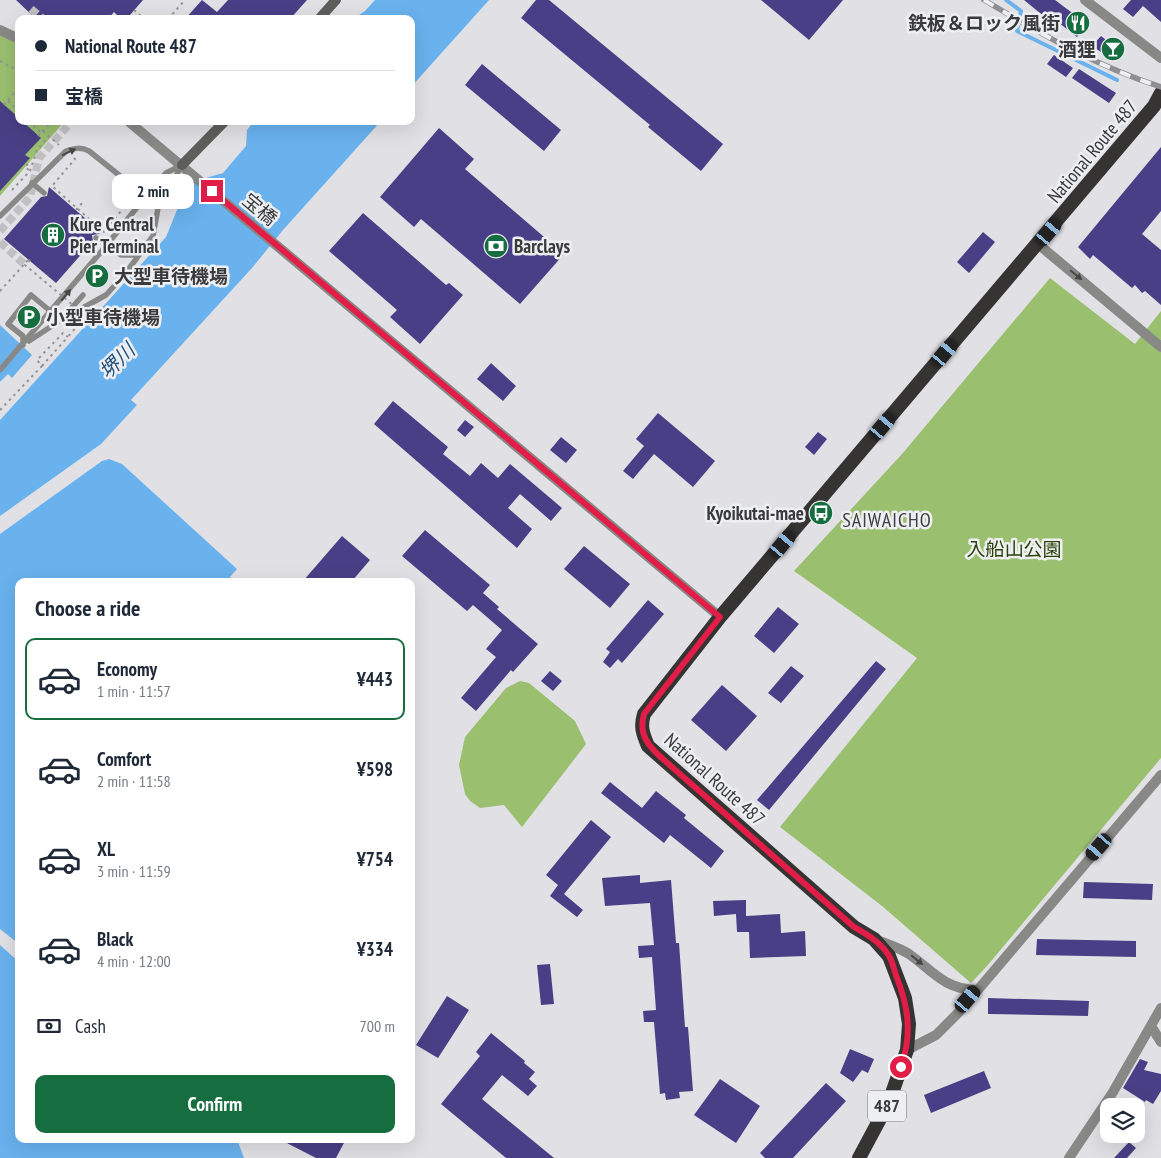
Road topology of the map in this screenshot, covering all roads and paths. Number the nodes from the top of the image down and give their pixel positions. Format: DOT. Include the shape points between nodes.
graph roads {
  1 [pos="185,0"];
  2 [pos="336,0"];
  3 [pos="1085,0"];
  4 [pos="134,10"];
  5 [pos="140,15"];
  6 [pos="172,15"];
  7 [pos="323,15"];
  8 [pos="0,30"];
  9 [pos="15,37"];
  10 [pos="1161,58"];
  11 [pos="0,61"];
  12 [pos="15,70"];
  13 [pos="15,92"];
  14 [pos="1161,94"];
  15 [pos="8,100"];
  16 [pos="4,105"];
  17 [pos="15,107"];
  18 [pos="34,125"];
  19 [pos="48,125"];
  20 [pos="133,125"];
  21 [pos="220,125"];
  22 [pos="42,132"];
  23 [pos="38,136"];
  24 [pos="49,136"];
  25 [pos="60,146"];
  26 [pos="73,157"];
  27 [pos="28,164"];
  28 [pos="182,165"];
  29 [pos="30,171"];
  30 [pos="32,183"];
  31 [pos="12,190"];
  32 [pos="151,190"];
  33 [pos="44,193"];
  34 [pos="134,195"];
  35 [pos="82,203"];
  36 [pos="76,209"];
  37 [pos="0,216"];
  38 [pos="96,238"];
  39 [pos="1038,244"];
  40 [pos="106,246"];
  41 [pos="142,251"];
  42 [pos="122,255"];
  43 [pos="114,258"];
  44 [pos="0,291"];
  45 [pos="83,295"];
  46 [pos="51,312"];
  47 [pos="61,320"];
  48 [pos="67,338"];
  49 [pos="23,345"];
  50 [pos="1161,347"];
  51 [pos="42,366"];
  52 [pos="0,370"];
  53 [pos="0,410"];
  54 [pos="720,617"];
  55 [pos="1161,775"];
  56 [pos="874,939"];
  57 [pos="976,990"];
  58 [pos="1161,1008"];
  59 [pos="1151,1026"];
  60 [pos="1161,1042"];
  61 [pos="907,1050"];
  62 [pos="859,1158"];
  63 [pos="1070,1158"];
  1 -- 6 [label="path"];
  2 -- 7 [label="main road"];
  3 -- 10 [label="street"];
  4 -- 5 [label="path"];
  8 -- 9 [label="street"];
  11 -- 12 [label="path"];
  13 -- 15 [label="path"];
  14 -- 39 [label="highway, National Route 487 / 487"];
  15 -- 16 [label="path"];
  15 -- 17 [label="path"];
  18 -- 22 [label="path"];
  19 -- 22 [label="path"];
  20 -- 28 [label="street, 宝橋"];
  21 -- 28 [label="main road"];
  22 -- 23 [label="path"];
  22 -- 24 [label="path"];
  24 -- 25 [label="path"];
  24 -- 29 [label="path" via="37,150"];
  26 -- 36 [label="path" via="75,159 52,186"];
  27 -- 29 [label="path" via="25,167"];
  28 -- 32 [label="lane" via="166,173"];
  28 -- 41 [label="lane" via="158,208 153,236"];
  28 -- 54 [label="street, 宝橋"];
  29 -- 31 [label="path"];
  30 -- 32 [label="lane, one-way" via="66,151 83,148 138,190"];
  30 -- 33 [label="lane"];
  30 -- 37 [label="lane"];
  32 -- 40 [label="lane"];
  34 -- 36 [label="path" via="104,232"];
  35 -- 36 [label="path"];
  38 -- 40 [label="lane"];
  39 -- 50 [label="street, one-way"];
  39 -- 54 [label="highway, National Route 487 / 487"];
  40 -- 42 [label="lane"];
  46 -- 40 [label="lane, one-way"];
  41 -- 42 [label="lane"];
  41 -- 47 [label="lane" via="106,296"];
  42 -- 43 [label="lane"];
  44 -- 48 [label="path, bridge" via="29,260 25,265 86,316"];
  45 -- 47 [label="lane"];
  46 -- 47 [label="lane"];
  46 -- 49 [label="lane"];
  46 -- 49 [label="lane" via="32,296 8,324 23,336"];
  47 -- 49 [label="lane"];
  48 -- 51 [label="path"];
  48 -- 51 [label="path, bridge" via="63,333 37,360"];
  49 -- 52 [label="lane"];
  51 -- 53 [label="path"];
  54 -- 56 [label="highway, National Route 487 / 487" via="644,714 641,723 645,740 658,756 854,927"];
  55 -- 57 [label="street"];
  56 -- 57 [label="street, one-way" via="908,953 947,984 963,990"];
  56 -- 61 [label="highway, National Route 487 / 487" via="889,956 905,998 909,1024"];
  57 -- 61 [label="street" via="936,1035"];
  58 -- 59 [label="street"];
  59 -- 60 [label="street"];
  59 -- 63 [label="street"];
  61 -- 62 [label="highway, National Route 487 / 487" via="889,1102"];
}
